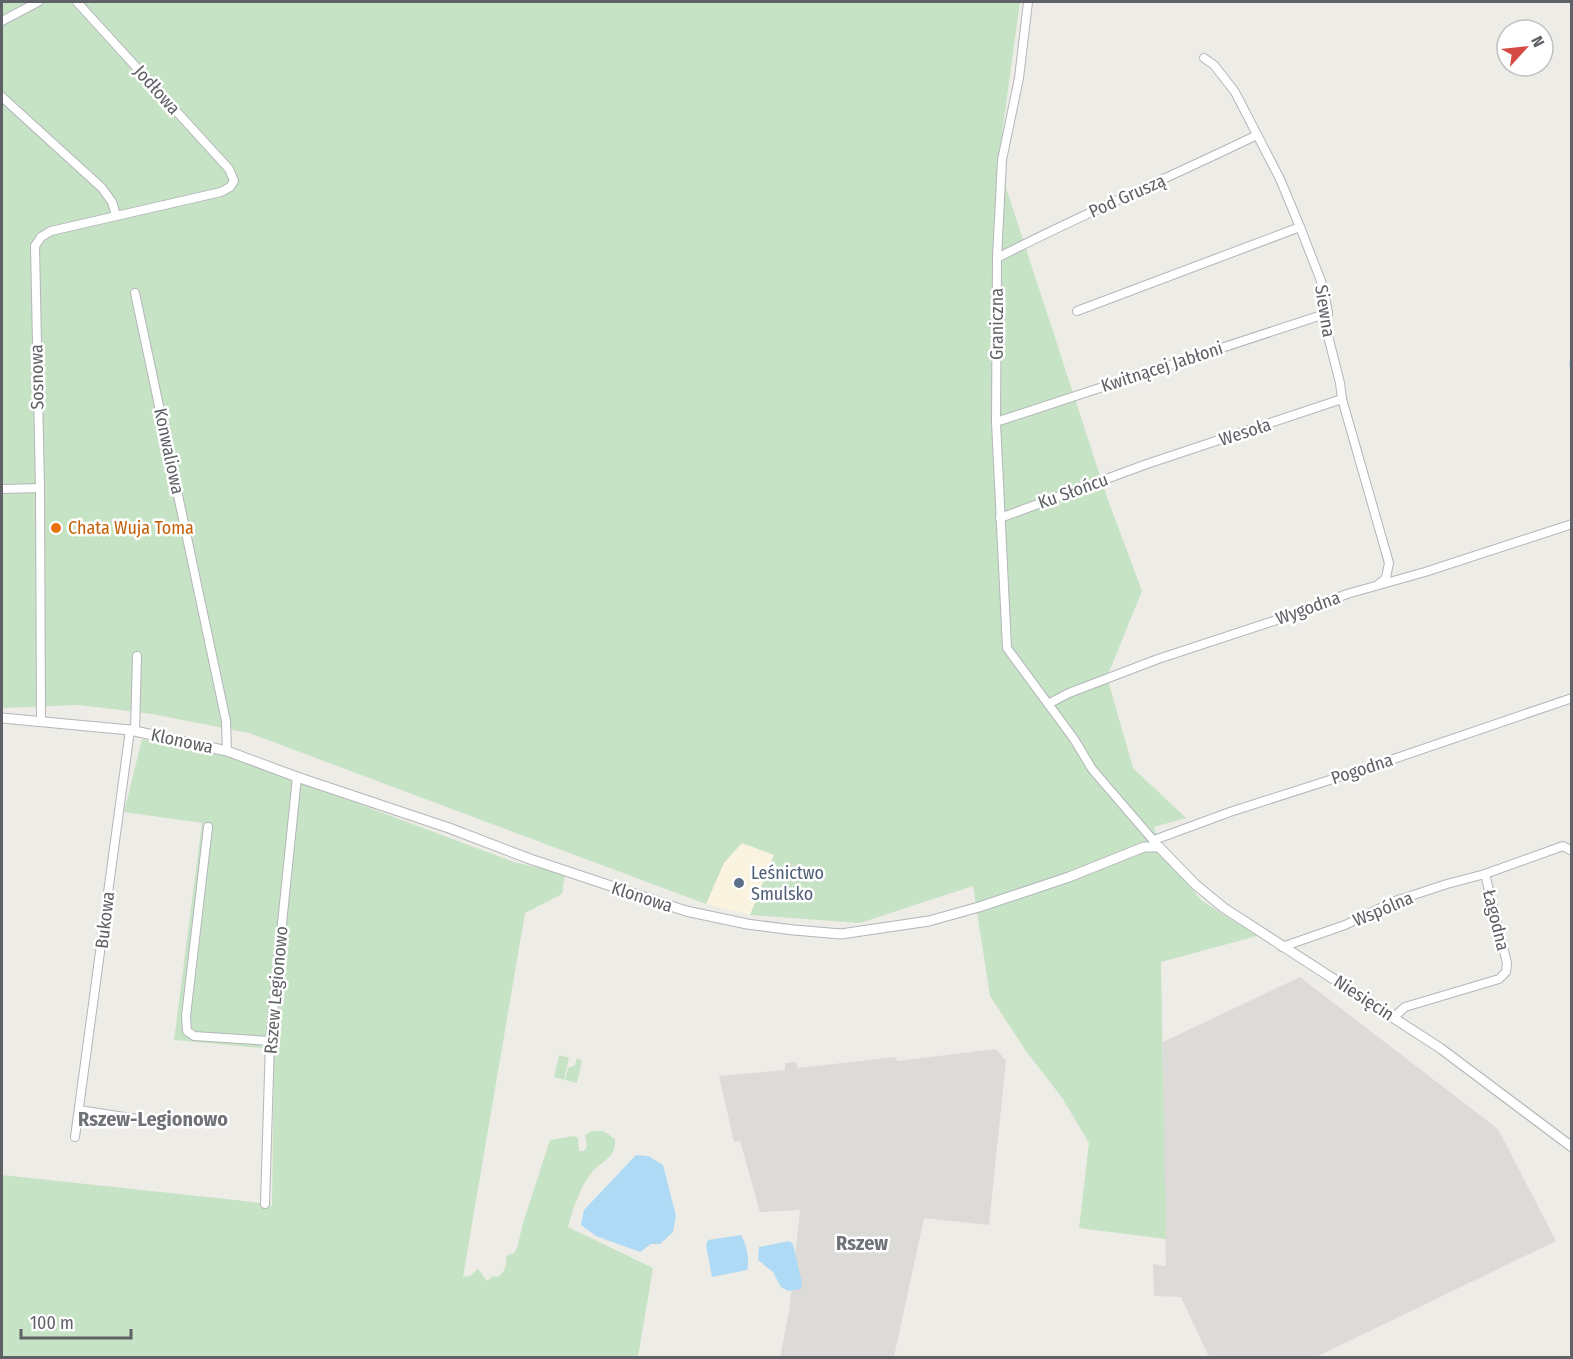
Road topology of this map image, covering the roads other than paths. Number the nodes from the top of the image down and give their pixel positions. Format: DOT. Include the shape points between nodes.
graph roads {
  1 [pos="38,2"];
  2 [pos="77,2"];
  3 [pos="1028,2"];
  4 [pos="2,21"];
  5 [pos="1204,58"];
  6 [pos="2,97"];
  7 [pos="1257,135"];
  8 [pos="234,181"];
  9 [pos="116,216"];
  10 [pos="1300,227"];
  11 [pos="997,258"];
  12 [pos="135,293"];
  13 [pos="1077,311"];
  14 [pos="1328,313"];
  15 [pos="1342,399"];
  16 [pos="996,422"];
  17 [pos="1147,464"];
  18 [pos="40,488"];
  19 [pos="2,489"];
  20 [pos="1000,518"];
  21 [pos="1572,524"];
  22 [pos="1379,584"];
  23 [pos="137,656"];
  24 [pos="1572,698"];
  25 [pos="1048,704"];
  26 [pos="2,718"];
  27 [pos="41,721"];
  28 [pos="132,730"];
  29 [pos="227,751"];
  30 [pos="297,777"];
  31 [pos="208,827"];
  32 [pos="1156,843"];
  33 [pos="1572,851"];
  34 [pos="1485,874"];
  35 [pos="1282,947"];
  36 [pos="1394,1017"];
  37 [pos="270,1041"];
  38 [pos="79,1110"];
  39 [pos="137,1119"];
  40 [pos="75,1137"];
  41 [pos="1572,1147"];
  42 [pos="265,1204"];
  1 -- 4 [label="street"];
  2 -- 8 [label="street, Jodłowa" via="229,169"];
  3 -- 11 [label="street, Graniczna" via="1019,78 1002,160"];
  5 -- 7 [label="street, Siewna" via="1235,92"];
  6 -- 9 [label="street" via="102,188 112,201"];
  7 -- 10 [label="street, Siewna"];
  7 -- 11 [label="street, Pod Gruszą"];
  8 -- 9 [label="street, Sosnowa" via="221,192"];
  9 -- 18 [label="street, Sosnowa" via="51,231 35,246"];
  10 -- 13 [label="street"];
  10 -- 14 [label="street, Siewna"];
  11 -- 16 [label="street, Graniczna"];
  12 -- 29 [label="street, Konwaliowa" via="226,721"];
  14 -- 15 [label="street, Siewna" via="1325,324"];
  14 -- 16 [label="street, Kwitnącej Jabłoni"];
  15 -- 17 [label="street, Wesoła"];
  15 -- 22 [label="street, Siewna" via="1389,563 1386,578"];
  16 -- 20 [label="street, Graniczna"];
  17 -- 20 [label="street, Ku Słońcu"];
  18 -- 19 [label="street"];
  18 -- 27 [label="street, Sosnowa"];
  20 -- 25 [label="street, Graniczna" via="1007,648"];
  21 -- 22 [label="street, Wygodna"];
  22 -- 25 [label="street, Wygodna" via="1158,659"];
  23 -- 28 [label="street, Klonowa"];
  24 -- 32 [label="street, Pogodna" via="1230,812"];
  25 -- 32 [label="street" via="1092,769"];
  26 -- 27 [label="street, Klonowa"];
  27 -- 28 [label="street, Klonowa"];
  28 -- 29 [label="street, Klonowa"];
  28 -- 38 [label="street, Bukowa"];
  29 -- 30 [label="street, Klonowa"];
  30 -- 32 [label="street, Klonowa" via="686,911 818,933 855,933 953,915"];
  30 -- 37 [label="street, Rszew Legionowo"];
  31 -- 37 [label="street" via="187,1031 195,1036"];
  32 -- 35 [label="street, Niesięcin" via="1203,891"];
  33 -- 34 [label="street, Łagodna" via="1563,846"];
  34 -- 35 [label="street, Wspólna" via="1395,901"];
  34 -- 36 [label="street, Łagodna" via="1506,972 1500,979 1405,1007"];
  35 -- 36 [label="street, Niesięcin"];
  36 -- 41 [label="street, Niesięcin"];
  37 -- 42 [label="street, Rszew Legionowo"];
  38 -- 39 [label="street"];
  38 -- 40 [label="street, Bukowa"];
}
